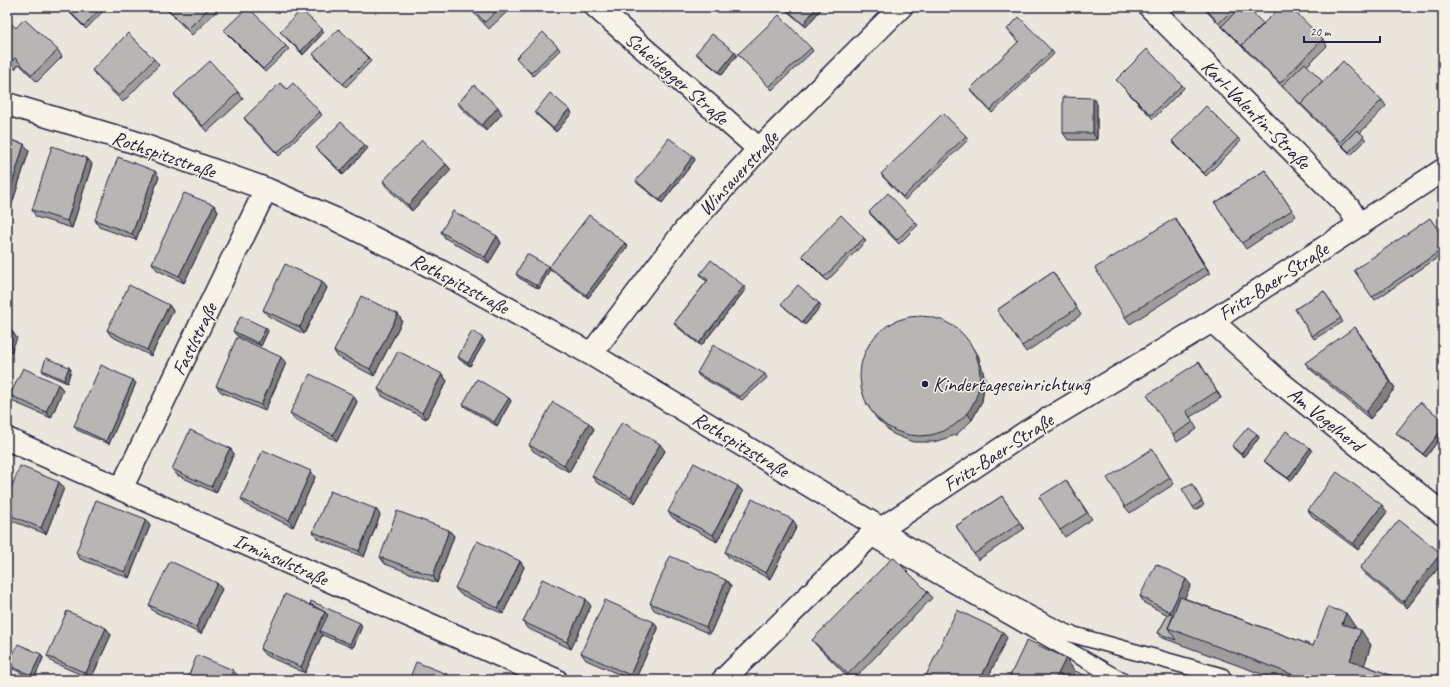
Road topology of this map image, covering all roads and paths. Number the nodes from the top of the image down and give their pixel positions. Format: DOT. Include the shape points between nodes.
graph roads {
  1 [pos="596,7"];
  2 [pos="901,7"];
  3 [pos="1150,7"];
  4 [pos="7,104"];
  5 [pos="759,149"];
  6 [pos="1443,170"];
  7 [pos="266,189"];
  8 [pos="1359,224"];
  9 [pos="1212,321"];
  10 [pos="591,354"];
  11 [pos="7,439"];
  12 [pos="121,489"];
  13 [pos="1443,514"];
  14 [pos="875,533"];
  15 [pos="1222,676"];
  16 [pos="556,680"];
  17 [pos="723,680"];
  18 [pos="1121,680"];
  1 -- 5 [label="street, Scheidegger Straße"];
  2 -- 5 [label="street, Winsauerstraße"];
  3 -- 8 [label="street, Karl-Valentin-Straße" via="1349,208"];
  4 -- 7 [label="street, Rothspitzstraße" via="134,142"];
  5 -- 10 [label="street, Winsauerstraße" via="685,230"];
  6 -- 8 [label="street, Fritz-Baer-Straße"];
  7 -- 10 [label="street, Rothspitzstraße" via="335,219 438,270"];
  7 -- 12 [label="street, Fastlstraße"];
  8 -- 9 [label="street, Fritz-Baer-Straße"];
  9 -- 13 [label="street, Am Vogelherd" via="1281,383"];
  9 -- 14 [label="street, Fritz-Baer-Straße" via="1028,431"];
  10 -- 14 [label="street, Rothspitzstraße"];
  11 -- 12 [label="street, Irminsulstraße"];
  12 -- 16 [label="street, Irminsulstraße"];
  14 -- 15 [label="lane" via="1067,633"];
  14 -- 17 [label="street, Fritz-Baer-Straße"];
  14 -- 18 [label="lane"];
}
